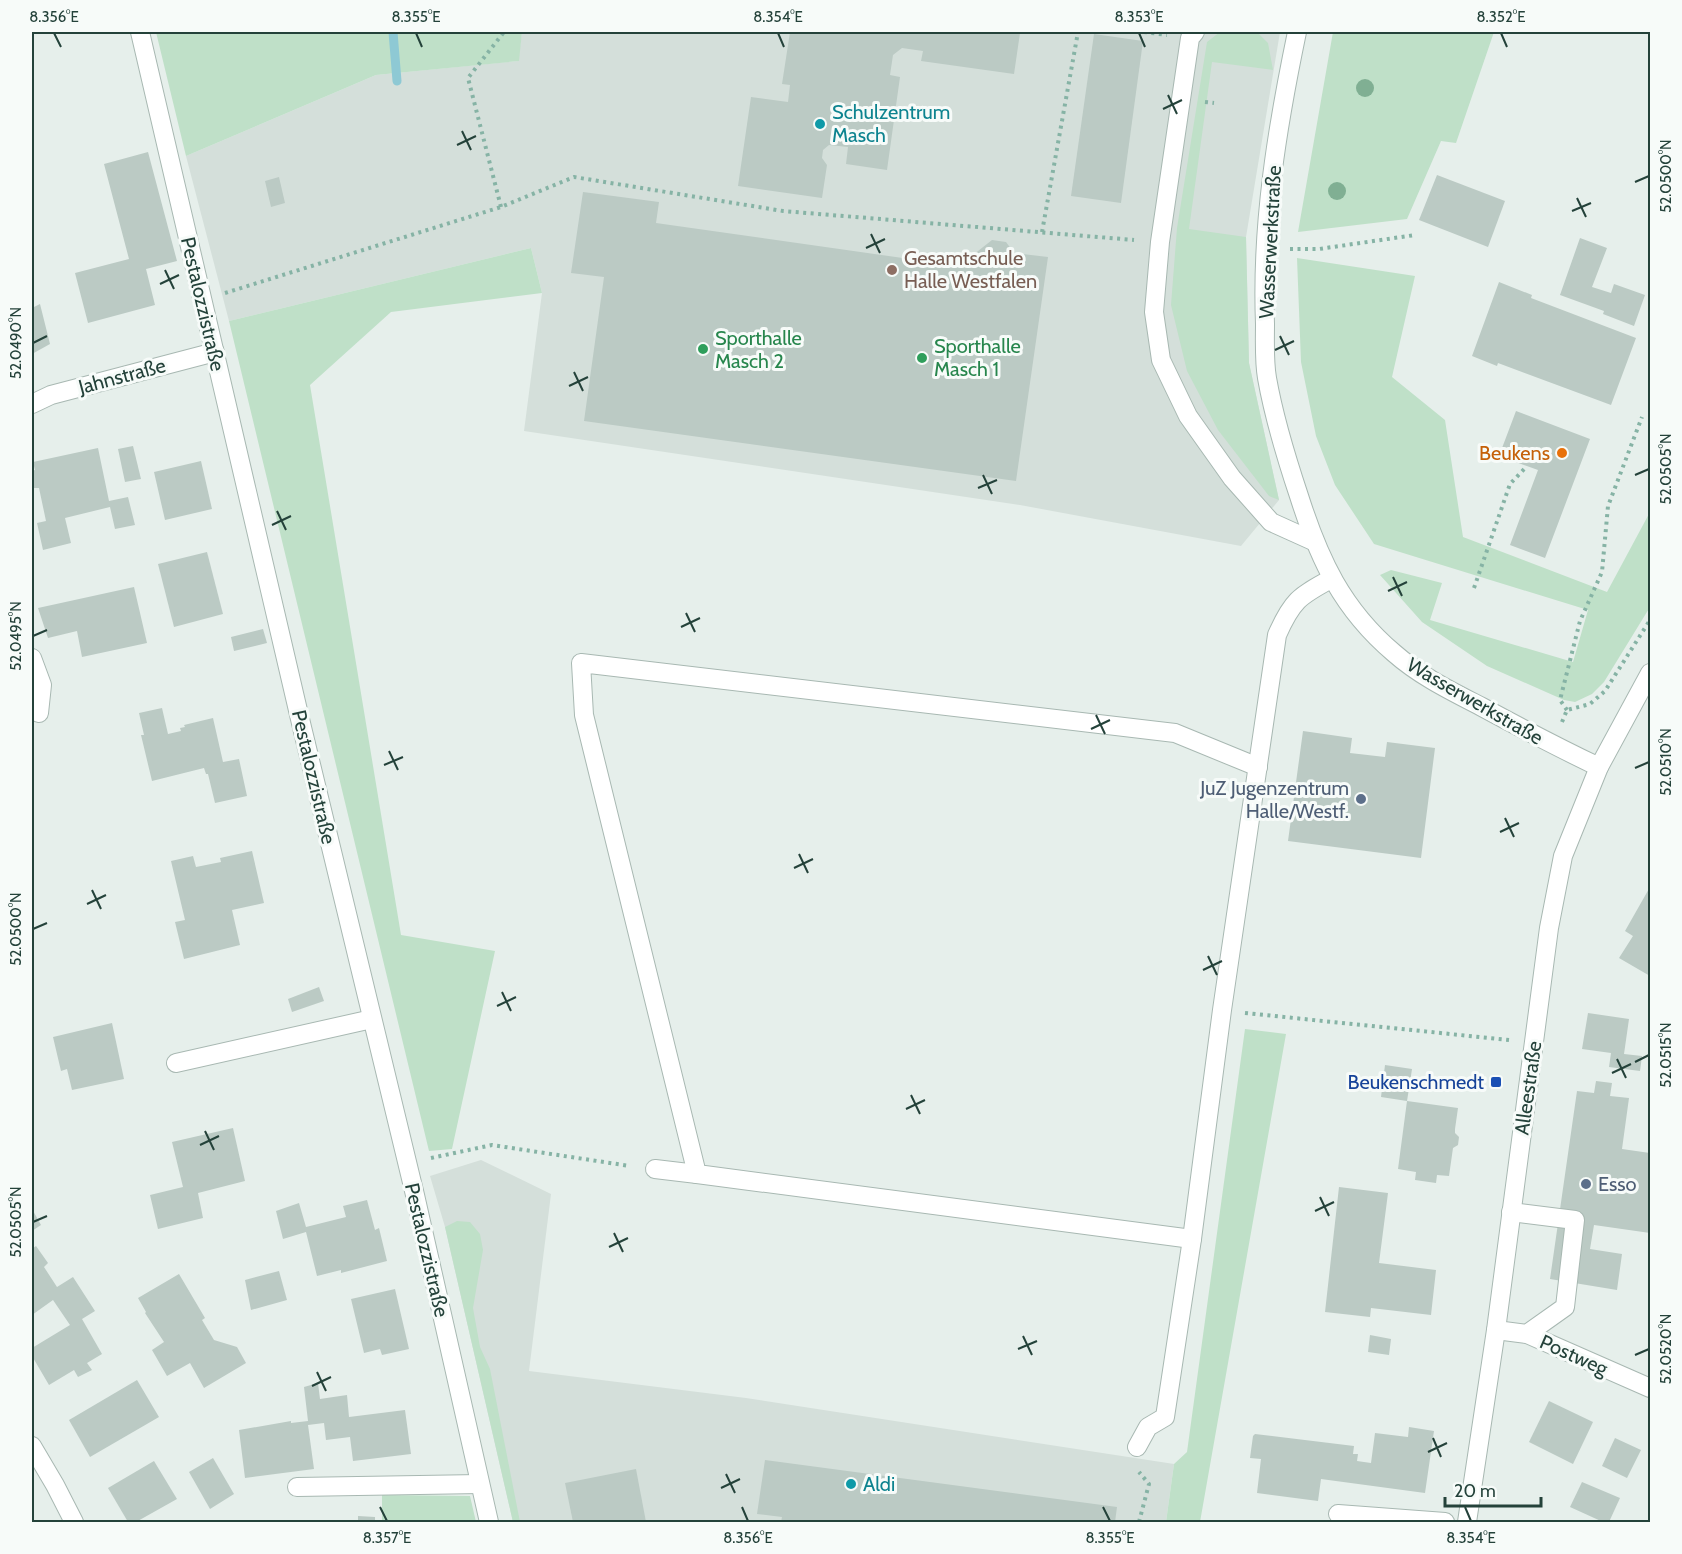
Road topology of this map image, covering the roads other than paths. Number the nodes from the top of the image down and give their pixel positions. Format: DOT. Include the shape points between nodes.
graph roads {
  1 [pos="140,32"];
  2 [pos="1195,32"];
  3 [pos="1297,32"];
  4 [pos="215,352"];
  5 [pos="32,404"];
  6 [pos="1313,541"];
  7 [pos="1331,579"];
  8 [pos="32,658"];
  9 [pos="1650,673"];
  10 [pos="39,713"];
  11 [pos="1599,767"];
  12 [pos="1258,768"];
  13 [pos="372,1019"];
  14 [pos="176,1063"];
  15 [pos="655,1169"];
  16 [pos="697,1174"];
  17 [pos="1511,1212"];
  18 [pos="1192,1239"];
  19 [pos="1496,1330"];
  20 [pos="1527,1334"];
  21 [pos="1650,1388"];
  22 [pos="32,1446"];
  23 [pos="1137,1447"];
  24 [pos="480,1484"];
  25 [pos="297,1487"];
  26 [pos="1338,1514"];
  27 [pos="75,1522"];
  28 [pos="489,1522"];
  29 [pos="1445,1522"];
  30 [pos="1467,1522"];
  1 -- 4 [label="street, Pestalozzistraße"];
  2 -- 6 [label="street" via="1190,38 1160,242 1154,312 1161,360 1188,416 1232,478 1271,522"];
  3 -- 6 [label="street, Wasserwerkstraße" via="1281,110 1268,207 1263,290 1267,376 1284,453"];
  4 -- 5 [label="street, Jahnstraße" via="51,395"];
  4 -- 13 [label="street, Pestalozzistraße"];
  6 -- 7 [label="street, Wasserwerkstraße"];
  7 -- 11 [label="street, Wasserwerkstraße" via="1369,629 1420,674"];
  7 -- 12 [label="street" via="1303,594 1288,611 1277,635"];
  8 -- 10 [label="street" via="42,685"];
  9 -- 11 [label="street, Alleestraße"];
  11 -- 17 [label="street, Alleestraße" via="1563,856 1549,928"];
  12 -- 16 [label="street" via="1175,733 580,663 584,715"];
  12 -- 18 [label="street"];
  13 -- 14 [label="street"];
  13 -- 24 [label="street, Pestalozzistraße"];
  15 -- 16 [label="street"];
  16 -- 18 [label="street"];
  17 -- 19 [label="street, Alleestraße"];
  17 -- 20 [label="street" via="1575,1220 1565,1307"];
  18 -- 23 [label="street" via="1164,1417 1148,1427"];
  19 -- 20 [label="street, Postweg"];
  19 -- 30 [label="street, Alleestraße"];
  20 -- 21 [label="street, Postweg"];
  22 -- 27 [label="street"];
  24 -- 25 [label="street"];
  24 -- 28 [label="street, Pestalozzistraße"];
  26 -- 29 [label="street"];
}
